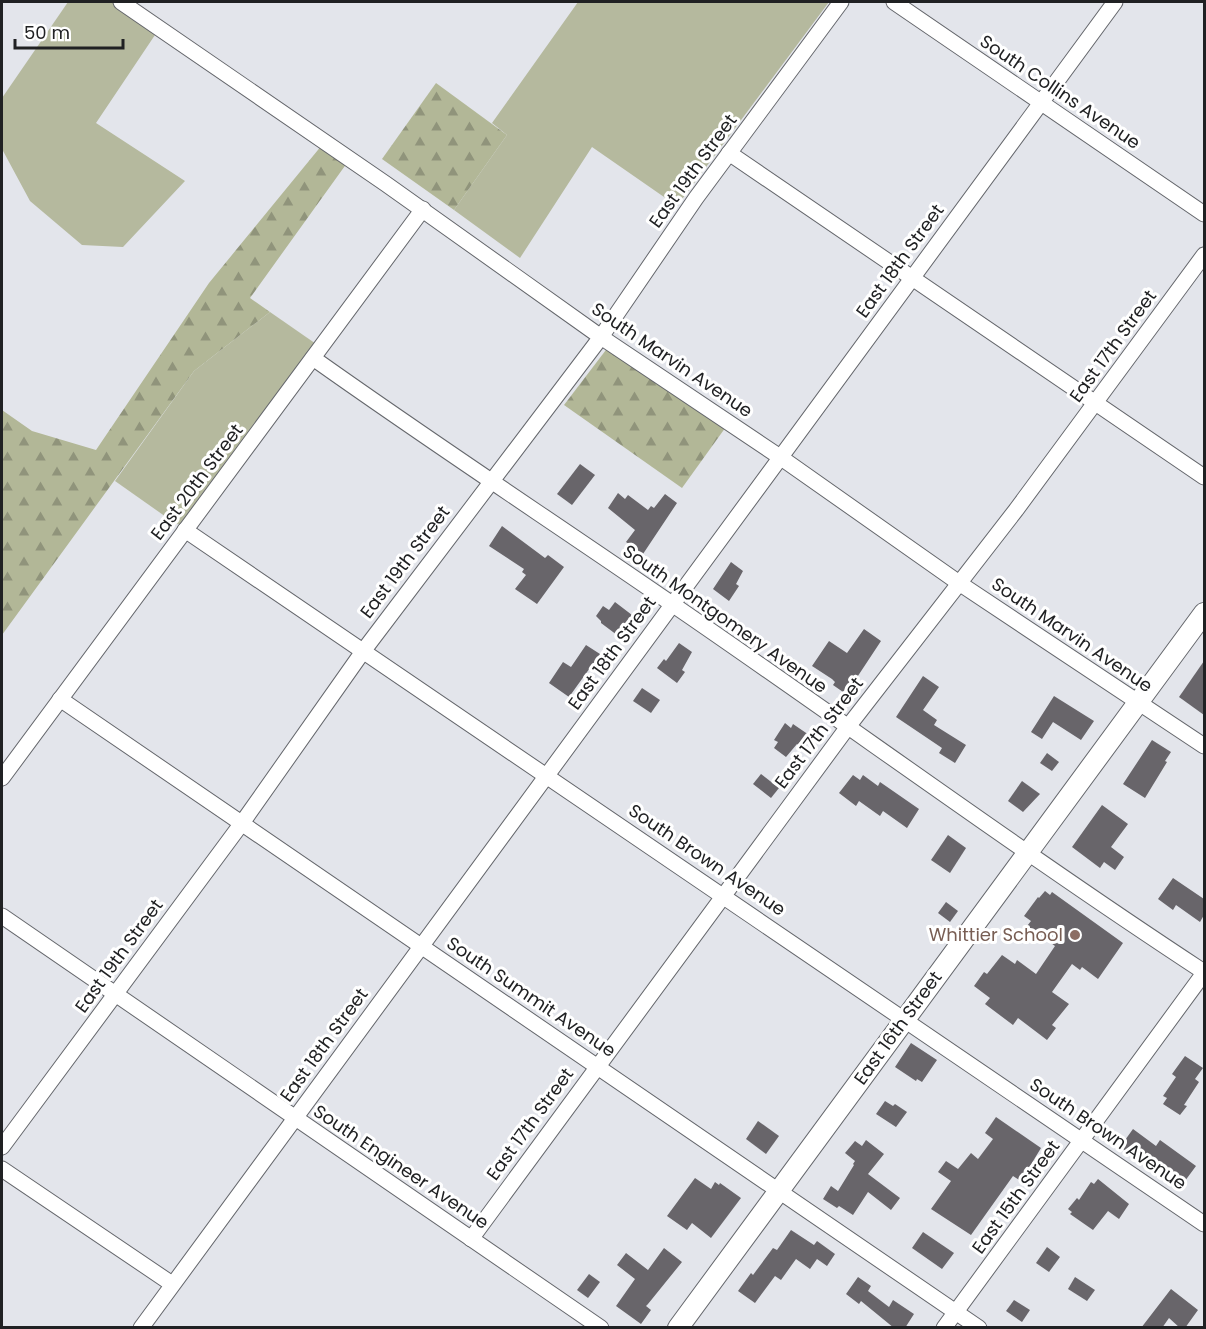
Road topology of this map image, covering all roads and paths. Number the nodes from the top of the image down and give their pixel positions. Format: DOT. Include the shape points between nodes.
graph roads {
  1 [pos="121,2"];
  2 [pos="841,2"];
  3 [pos="894,2"];
  4 [pos="1114,2"];
  5 [pos="1040,102"];
  6 [pos="729,153"];
  7 [pos="423,209"];
  8 [pos="1204,214"];
  9 [pos="1204,255"];
  10 [pos="912,278"];
  11 [pos="601,337"];
  12 [pos="313,358"];
  13 [pos="1095,403"];
  14 [pos="780,457"];
  15 [pos="1204,477"];
  16 [pos="490,481"];
  17 [pos="185,530"];
  18 [pos="959,583"];
  19 [pos="672,604"];
  20 [pos="1204,613"];
  21 [pos="364,650"];
  22 [pos="60,699"];
  23 [pos="1138,703"];
  24 [pos="847,728"];
  25 [pos="1204,746"];
  26 [pos="547,774"];
  27 [pos="2,778"];
  28 [pos="242,823"];
  29 [pos="1028,853"];
  30 [pos="723,895"];
  31 [pos="2,916"];
  32 [pos="421,945"];
  33 [pos="1204,972"];
  34 [pos="115,995"];
  35 [pos="905,1019"];
  36 [pos="597,1066"];
  37 [pos="294,1118"];
  38 [pos="1082,1140"];
  39 [pos="2,1148"];
  40 [pos="2,1169"];
  41 [pos="779,1190"];
  42 [pos="1204,1224"];
  43 [pos="471,1239"];
  44 [pos="172,1284"];
  45 [pos="956,1312"];
  46 [pos="141,1328"];
  47 [pos="601,1328"];
  48 [pos="678,1328"];
  49 [pos="944,1328"];
  50 [pos="979,1328"];
  1 -- 7 [label="street, South Marvin Avenue"];
  2 -- 6 [label="street, East 19th Street"];
  3 -- 5 [label="street, South Collins Avenue"];
  4 -- 5 [label="street, East 18th Street"];
  5 -- 8 [label="street, South Collins Avenue"];
  5 -- 10 [label="street, East 18th Street"];
  6 -- 10 [label="street"];
  6 -- 11 [label="street, East 19th Street"];
  7 -- 11 [label="street, South Marvin Avenue"];
  7 -- 12 [label="street, East 20th Street"];
  9 -- 13 [label="street, East 17th Street"];
  10 -- 13 [label="street"];
  10 -- 14 [label="street, East 18th Street"];
  11 -- 14 [label="street, South Marvin Avenue"];
  11 -- 16 [label="street, East 19th Street"];
  12 -- 16 [label="street, South Montgomery Avenue"];
  12 -- 17 [label="street, East 20th Street"];
  13 -- 15 [label="street"];
  13 -- 18 [label="street, East 17th Street"];
  14 -- 18 [label="street, South Marvin Avenue"];
  14 -- 19 [label="street, East 18th Street"];
  16 -- 19 [label="street, South Montgomery Avenue"];
  16 -- 21 [label="street, East 19th Street"];
  17 -- 21 [label="street, South Brown Avenue"];
  17 -- 22 [label="street, East 20th Street"];
  18 -- 23 [label="street, South Marvin Avenue"];
  18 -- 24 [label="street, East 17th Street"];
  19 -- 24 [label="street, South Montgomery Avenue"];
  19 -- 26 [label="street, East 18th Street"];
  20 -- 23 [label="street, East 16th Street"];
  21 -- 26 [label="street, South Brown Avenue"];
  21 -- 28 [label="street, East 19th Street"];
  22 -- 27 [label="street, East 20th Street"];
  22 -- 28 [label="street, South Summit Avenue"];
  23 -- 25 [label="street, South Marvin Avenue"];
  23 -- 29 [label="street, East 16th Street"];
  24 -- 29 [label="street, South Montgomery Avenue"];
  24 -- 30 [label="street, East 17th Street"];
  26 -- 30 [label="street, South Brown Avenue"];
  26 -- 32 [label="street, East 18th Street"];
  28 -- 32 [label="street, South Summit Avenue"];
  28 -- 34 [label="street, East 19th Street"];
  29 -- 33 [label="street, South Montgomery Avenue"];
  29 -- 35 [label="street, East 16th Street"];
  30 -- 35 [label="street, South Brown Avenue"];
  30 -- 36 [label="street, East 17th Street"];
  31 -- 34 [label="street, South Engineer Avenue"];
  32 -- 36 [label="street, South Summit Avenue"];
  32 -- 37 [label="street, East 18th Street"];
  33 -- 38 [label="street, East 15th Street"];
  34 -- 37 [label="street, South Engineer Avenue"];
  34 -- 39 [label="street, East 19th Street"];
  35 -- 38 [label="street, South Brown Avenue"];
  35 -- 41 [label="street, East 16th Street"];
  36 -- 41 [label="street, South Summit Avenue"];
  36 -- 43 [label="street, East 17th Street"];
  37 -- 43 [label="street, South Engineer Avenue"];
  37 -- 44 [label="street, East 18th Street"];
  38 -- 42 [label="street, South Brown Avenue"];
  38 -- 45 [label="street, East 15th Street"];
  40 -- 44 [label="street"];
  41 -- 45 [label="street, South Summit Avenue"];
  41 -- 48 [label="street, East 16th Street"];
  43 -- 47 [label="street, South Engineer Avenue"];
  44 -- 46 [label="street, East 18th Street"];
  45 -- 49 [label="street, East 15th Street"];
  45 -- 50 [label="street, South Summit Avenue"];
}
